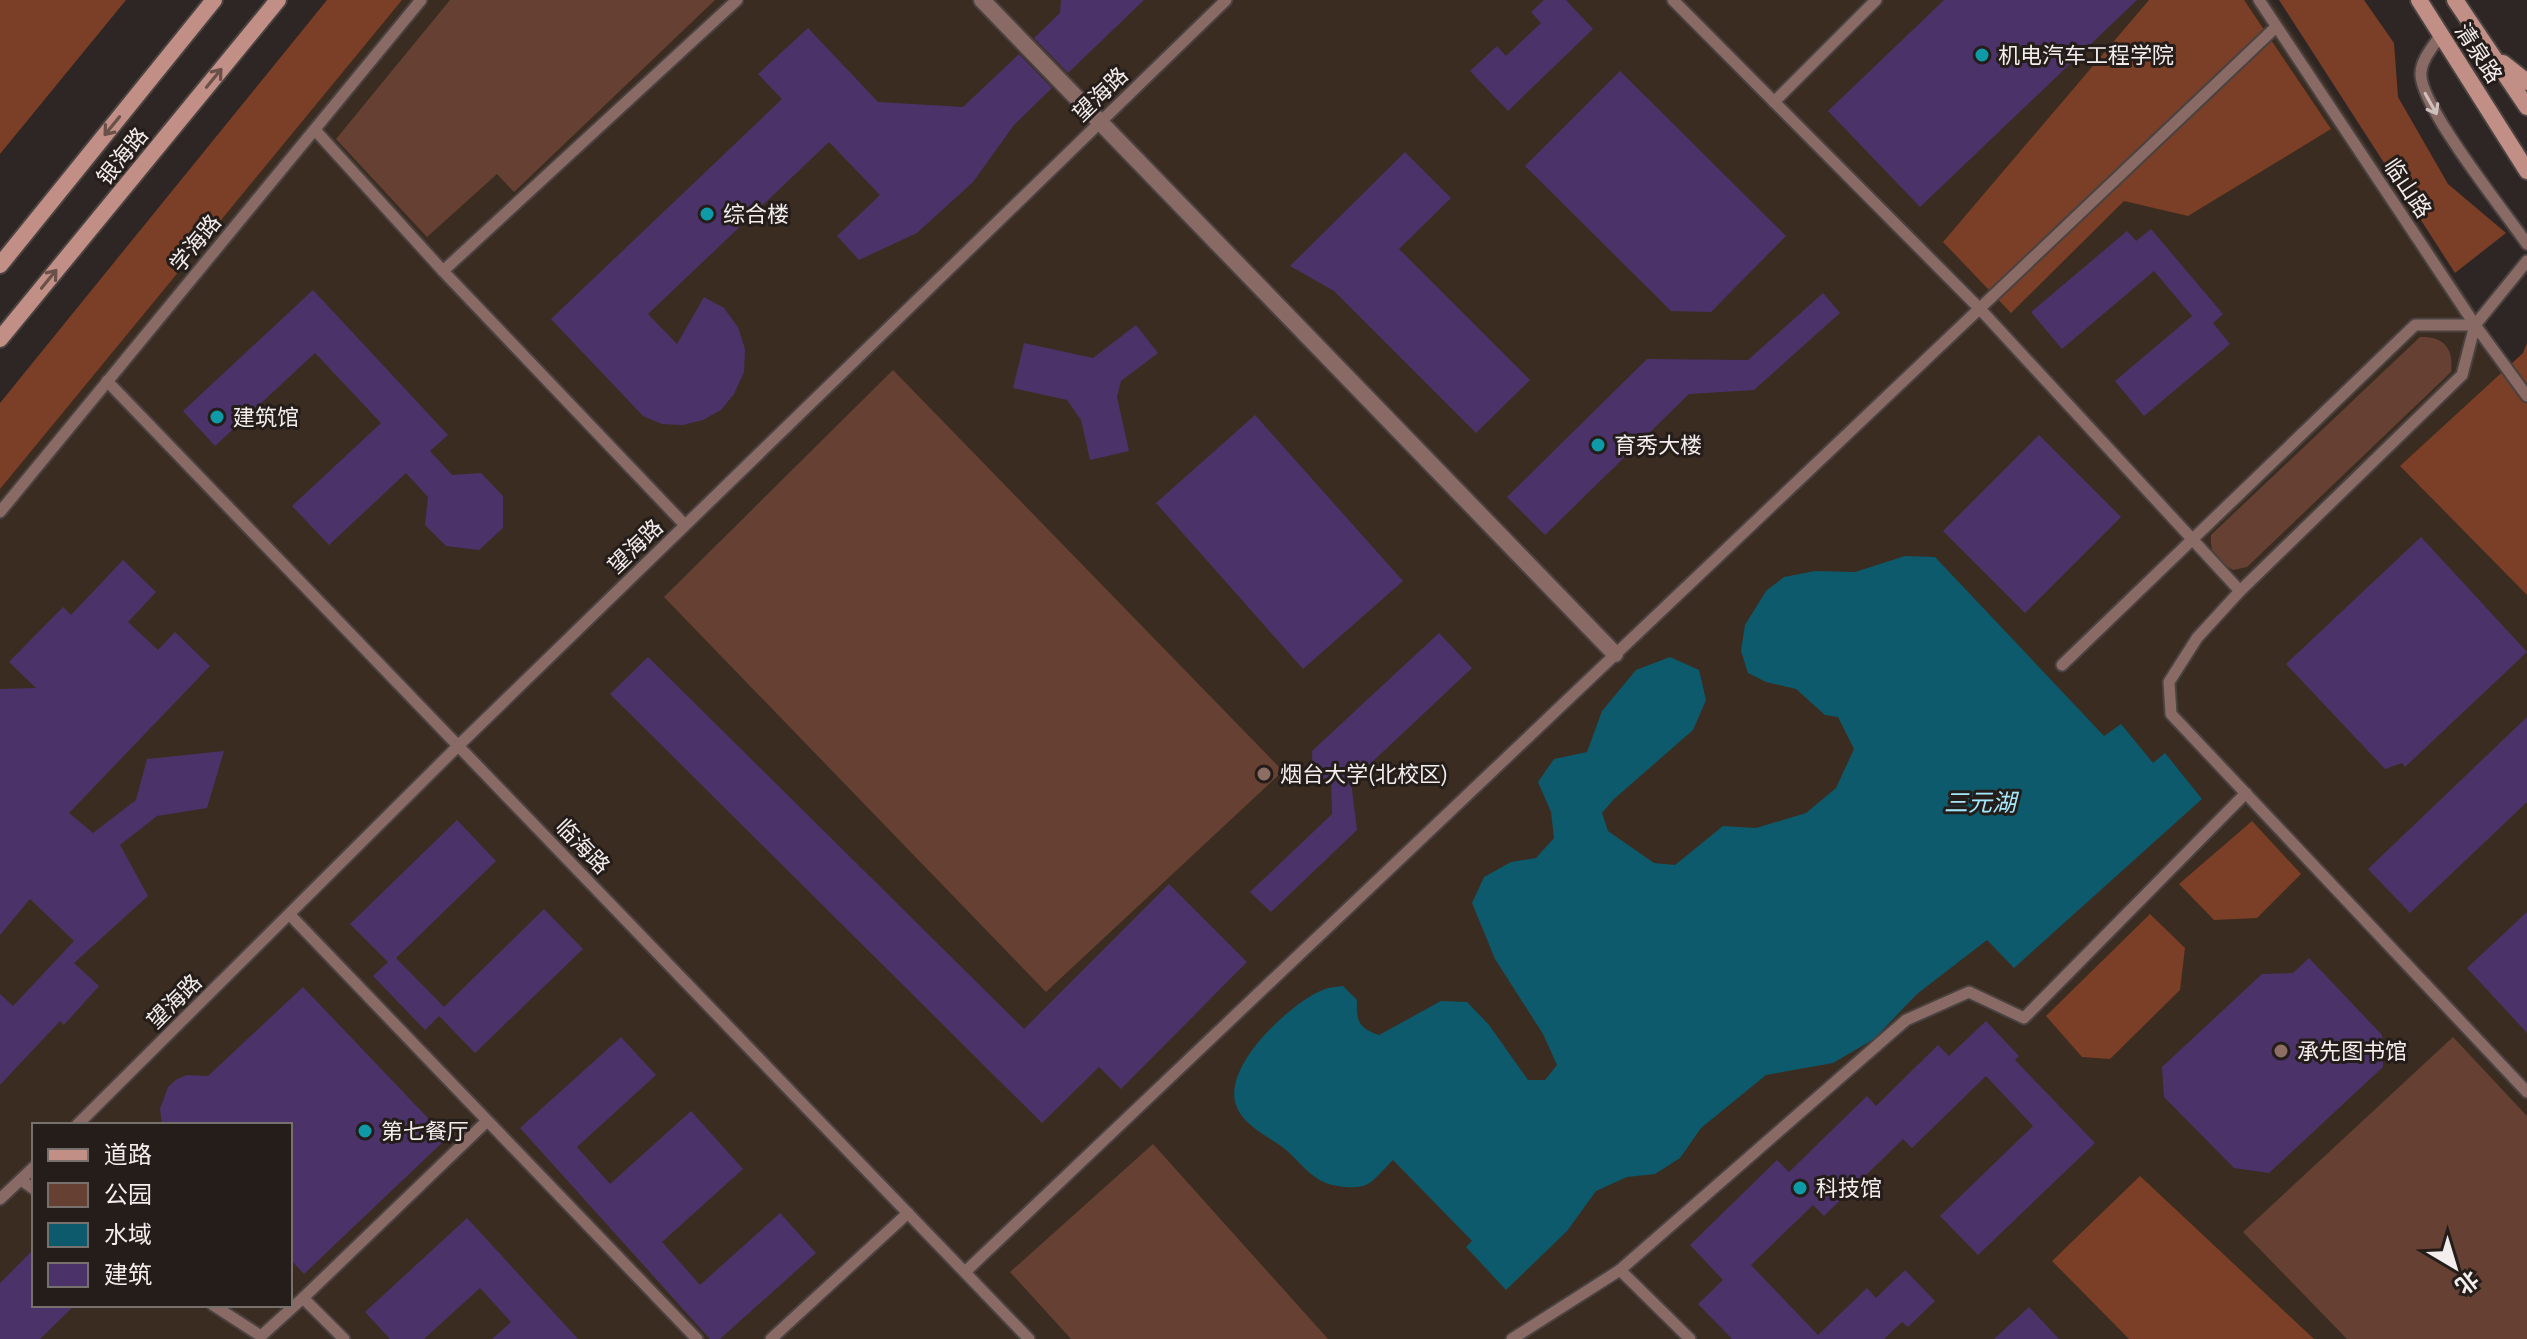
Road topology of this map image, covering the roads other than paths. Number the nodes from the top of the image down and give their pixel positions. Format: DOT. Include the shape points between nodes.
graph roads {
  1 [pos="214,0"];
  2 [pos="278,0"];
  3 [pos="421,0"];
  4 [pos="737,0"];
  5 [pos="982,0"];
  6 [pos="1226,0"];
  7 [pos="1673,0"];
  8 [pos="1876,0"];
  9 [pos="2259,0"];
  10 [pos="2419,0"];
  11 [pos="2455,0"];
  12 [pos="2276,27"];
  13 [pos="2441,34"];
  14 [pos="2491,53"];
  15 [pos="2527,82"];
  16 [pos="1774,102"];
  17 [pos="2527,107"];
  18 [pos="1099,123"];
  19 [pos="315,130"];
  20 [pos="2527,171"];
  21 [pos="2527,244"];
  22 [pos="2527,261"];
  23 [pos="0,265"];
  24 [pos="443,271"];
  25 [pos="1980,309"];
  26 [pos="2475,325"];
  27 [pos="0,339"];
  28 [pos="107,381"];
  29 [pos="2527,396"];
  30 [pos="0,512"];
  31 [pos="685,525"];
  32 [pos="2191,539"];
  33 [pos="2240,591"];
  34 [pos="1615,654"];
  35 [pos="2062,665"];
  36 [pos="459,745"];
  37 [pos="2246,793"];
  38 [pos="290,915"];
  39 [pos="2527,1092"];
  40 [pos="487,1121"];
  41 [pos="79,1123"];
  42 [pos="32,1169"];
  43 [pos="21,1180"];
  44 [pos="32,1188"];
  45 [pos="0,1199"];
  46 [pos="908,1213"];
  47 [pos="1620,1270"];
  48 [pos="965,1272"];
  49 [pos="303,1298"];
  50 [pos="216,1307"];
  51 [pos="344,1339"];
  52 [pos="697,1339"];
  53 [pos="771,1339"];
  54 [pos="1029,1339"];
  55 [pos="1512,1339"];
  56 [pos="1690,1339"];
  1 -- 23 [label="main road, 银海路, one-way"];
  27 -- 2 [label="main road, 银海路, one-way"];
  3 -- 19 [label="lane, 学海路"];
  4 -- 24 [label="lane"];
  5 -- 18 [label="street"];
  6 -- 18 [label="lane, 望海路"];
  7 -- 16 [label="lane"];
  8 -- 16 [label="lane"];
  9 -- 12 [label="lane, 临山路"];
  10 -- 13 [label="main road, 清泉路"];
  11 -- 14 [label="main road, 清泉路"];
  12 -- 25 [label="lane"];
  12 -- 26 [label="lane, 临山路"];
  13 -- 20 [label="main road, 清泉路"];
  13 -- 21 [label="lane, one-way" via="2425,59 2421,86"];
  14 -- 15 [label="main road"];
  14 -- 17 [label="main road, 清泉路"];
  16 -- 25 [label="lane"];
  18 -- 31 [label="lane, 望海路"];
  18 -- 34 [label="street"];
  19 -- 24 [label="lane"];
  19 -- 28 [label="lane, 学海路"];
  22 -- 26 [label="lane"];
  24 -- 31 [label="lane"];
  25 -- 32 [label="lane"];
  25 -- 34 [label="lane"];
  26 -- 29 [label="lane, 临山路"];
  26 -- 32 [label="lane" via="2415,325"];
  26 -- 33 [label="lane" via="2462,375"];
  28 -- 30 [label="lane, 学海路"];
  28 -- 36 [label="lane, 临海路"];
  31 -- 36 [label="lane, 望海路"];
  32 -- 33 [label="lane"];
  32 -- 35 [label="lane"];
  33 -- 37 [label="lane" via="2197,638 2169,682 2171,714"];
  34 -- 48 [label="lane"];
  36 -- 38 [label="lane, 望海路"];
  36 -- 46 [label="lane, 临海路"];
  37 -- 39 [label="lane"];
  37 -- 47 [label="lane" via="2024,1018 1969,992 1906,1020"];
  38 -- 40 [label="lane"];
  38 -- 41 [label="lane, 望海路"];
  40 -- 49 [label="lane"];
  40 -- 52 [label="lane"];
  42 -- 43 [label="lane"];
  43 -- 44 [label="lane"];
  43 -- 45 [label="lane"];
  46 -- 48 [label="lane, 临海路"];
  46 -- 53 [label="lane"];
  47 -- 55 [label="lane"];
  47 -- 56 [label="lane"];
  48 -- 54 [label="lane, 临海路"];
  49 -- 50 [label="lane" via="261,1336"];
  49 -- 51 [label="lane"];
}
